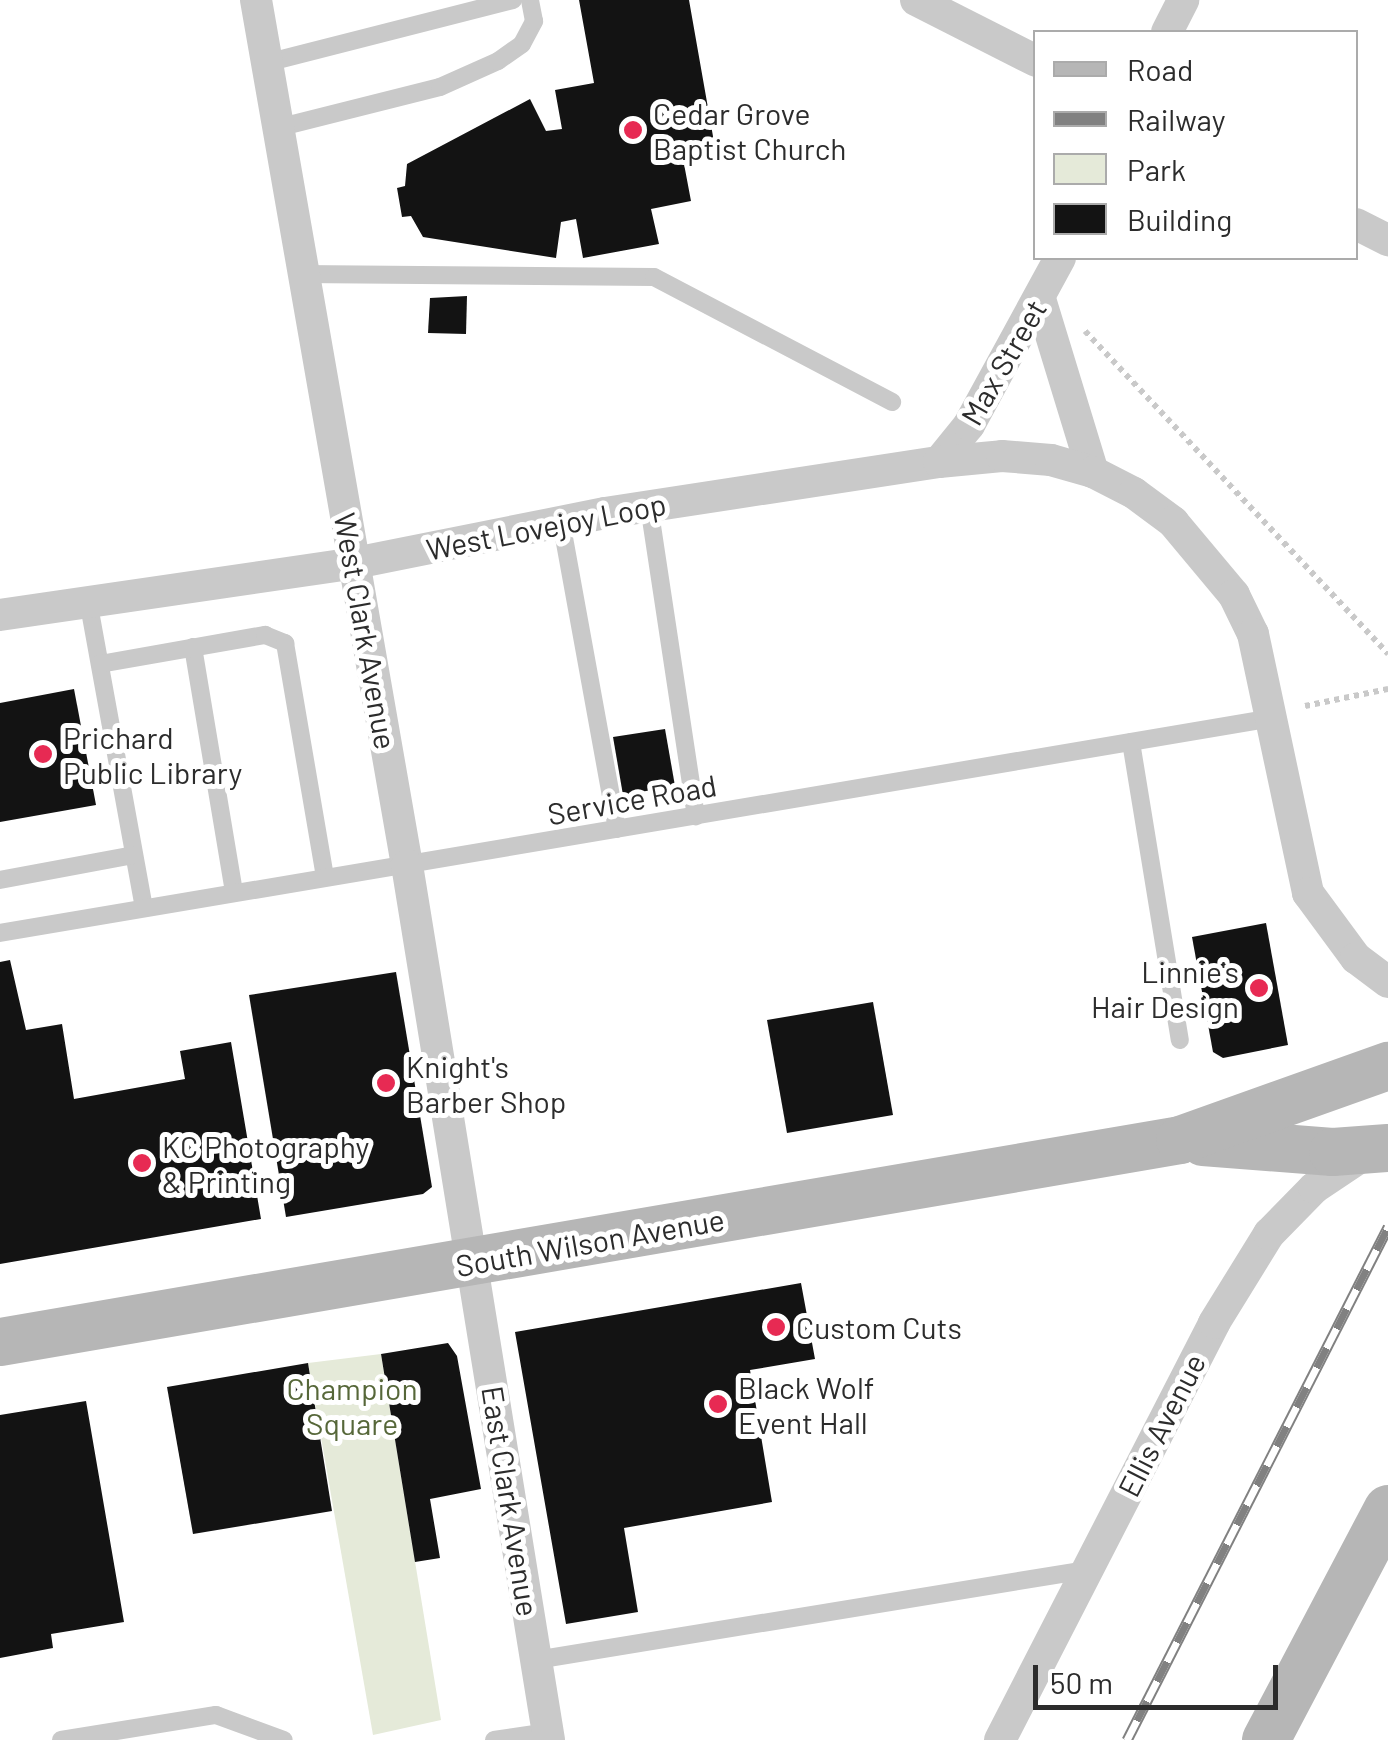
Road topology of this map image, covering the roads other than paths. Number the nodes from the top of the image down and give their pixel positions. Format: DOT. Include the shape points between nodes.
graph roads {
  1 [pos="256,0"];
  2 [pos="513,0"];
  3 [pos="530,0"];
  4 [pos="916,0"];
  5 [pos="1183,0"];
  6 [pos="1168,30"];
  7 [pos="1033,59"];
  8 [pos="266,64"];
  9 [pos="276,128"];
  10 [pos="1358,225"];
  11 [pos="1388,240"];
  12 [pos="1059,260"];
  13 [pos="300,274"];
  14 [pos="1040,299"];
  15 [pos="892,402"];
  16 [pos="939,462"];
  17 [pos="1093,472"];
  18 [pos="649,506"];
  19 [pos="560,520"];
  20 [pos="355,563"];
  21 [pos="88,600"];
  22 [pos="0,615"];
  23 [pos="193,647"];
  24 [pos="100,664"];
  25 [pos="1273,718"];
  26 [pos="1131,742"];
  27 [pos="696,816"];
  28 [pos="617,829"];
  29 [pos="134,855"];
  30 [pos="407,865"];
  31 [pos="325,878"];
  32 [pos="0,880"];
  33 [pos="234,893"];
  34 [pos="144,908"];
  35 [pos="0,933"];
  36 [pos="1388,982"];
  37 [pos="1180,1040"];
  38 [pos="1388,1066"];
  39 [pos="1180,1140"];
  40 [pos="1382,1154"];
  41 [pos="472,1262"];
  42 [pos="0,1342"];
  43 [pos="1384,1516"];
  44 [pos="1086,1570"];
  45 [pos="536,1660"];
  46 [pos="548,1736"];
  47 [pos="61,1740"];
  48 [pos="284,1740"];
  49 [pos="494,1740"];
  50 [pos="1000,1740"];
  51 [pos="1266,1740"];
  52 [pos="1302,1740"];
  1 -- 8 [label="street, West Clark Avenue"];
  2 -- 8 [label="lane"];
  3 -- 9 [label="lane" via="534,21 522,44 498,61 440,87"];
  4 -- 7 [label="street"];
  5 -- 6 [label="street"];
  8 -- 9 [label="street, West Clark Avenue"];
  9 -- 13 [label="street, West Clark Avenue"];
  10 -- 11 [label="street"];
  12 -- 14 [label="street, Max Street"];
  13 -- 15 [label="lane" via="654,277"];
  13 -- 20 [label="street, West Clark Avenue"];
  14 -- 16 [label="street, Max Street" via="969,425"];
  14 -- 17 [label="street"];
  16 -- 17 [label="street, West Lovejoy Loop" via="1002,456"];
  16 -- 18 [label="street, West Lovejoy Loop"];
  17 -- 25 [label="street" via="1173,522 1234,594 1253,634"];
  18 -- 19 [label="street, West Lovejoy Loop"];
  18 -- 27 [label="lane"];
  19 -- 20 [label="street, West Lovejoy Loop"];
  19 -- 28 [label="lane"];
  20 -- 21 [label="street, West Lovejoy Loop"];
  20 -- 30 [label="street, West Clark Avenue"];
  21 -- 22 [label="street, West Lovejoy Loop"];
  21 -- 24 [label="lane"];
  23 -- 24 [label="lane"];
  23 -- 31 [label="lane" via="265,635 285,643"];
  23 -- 33 [label="lane"];
  24 -- 29 [label="lane"];
  25 -- 26 [label="lane, Service Road"];
  25 -- 36 [label="street" via="1308,893 1356,958"];
  26 -- 27 [label="lane, Service Road"];
  26 -- 37 [label="lane"];
  27 -- 28 [label="lane, Service Road"];
  28 -- 30 [label="lane, Service Road"];
  29 -- 32 [label="lane"];
  29 -- 34 [label="lane"];
  30 -- 31 [label="lane, Service Road"];
  30 -- 41 [label="street, West Clark Avenue"];
  31 -- 33 [label="lane, Service Road"];
  33 -- 34 [label="lane, Service Road"];
  34 -- 35 [label="lane, Service Road"];
  38 -- 39 [label="main road, South Wilson Avenue"];
  39 -- 40 [label="main road, South Wilson Avenue"];
  39 -- 41 [label="main road, South Wilson Avenue"];
  40 -- 44 [label="street, Ellis Avenue" via="1314,1188 1269,1234 1214,1323"];
  41 -- 42 [label="main road, South Wilson Avenue"];
  41 -- 45 [label="street, East Clark Avenue"];
  43 -- 51 [label="main road"];
  43 -- 52 [label="main road" via="1374,1592"];
  44 -- 45 [label="lane"];
  44 -- 50 [label="street, Ellis Avenue"];
  45 -- 46 [label="street, East Clark Avenue"];
  46 -- 49 [label="lane"];
  47 -- 48 [label="lane" via="216,1715"];
}
